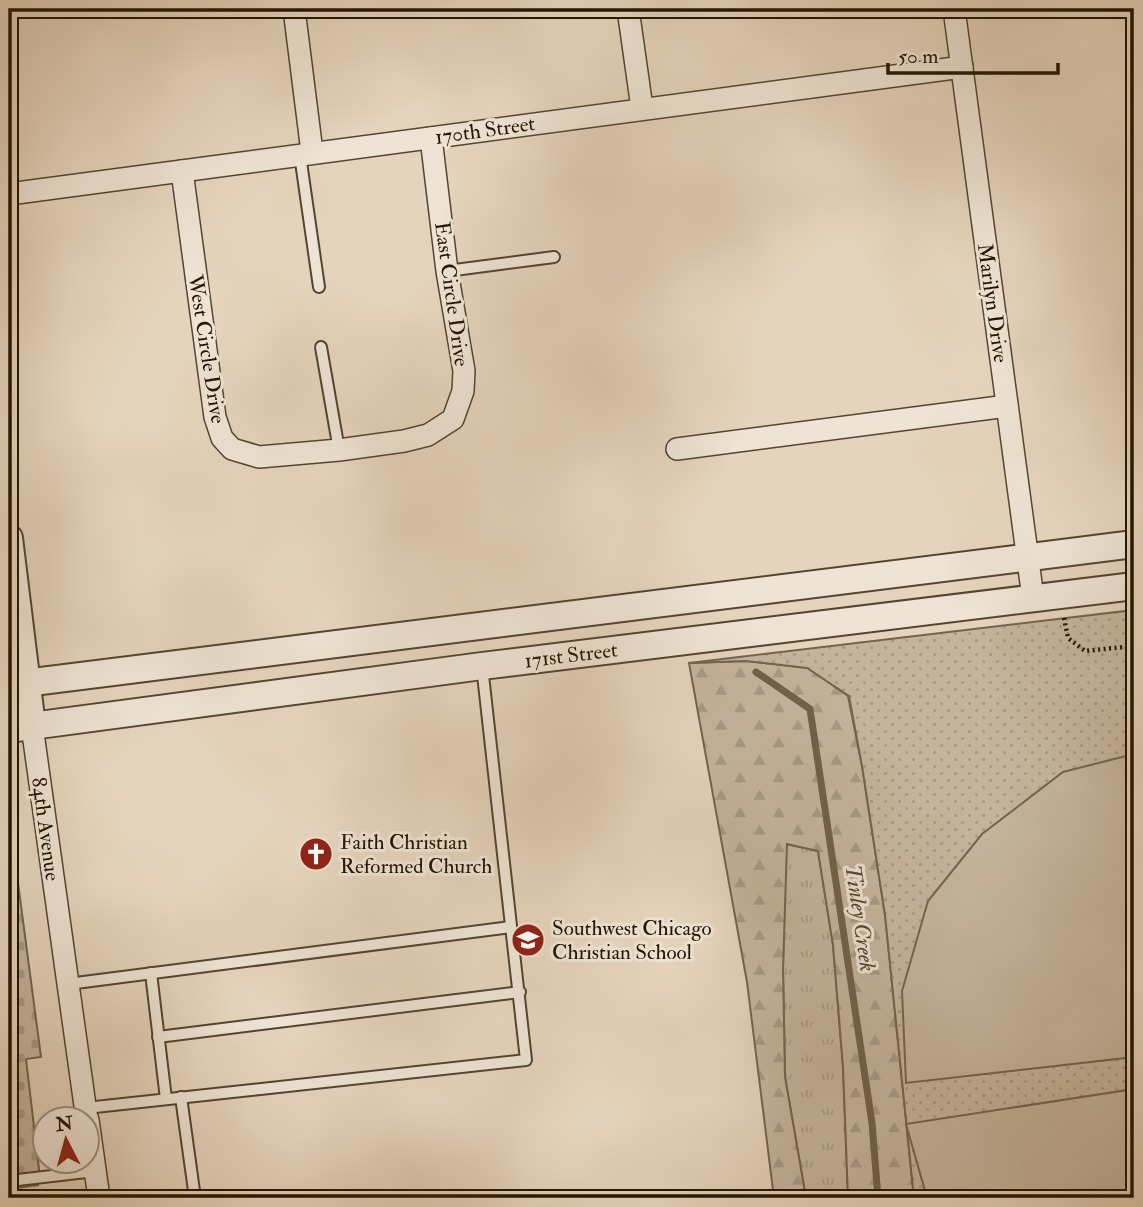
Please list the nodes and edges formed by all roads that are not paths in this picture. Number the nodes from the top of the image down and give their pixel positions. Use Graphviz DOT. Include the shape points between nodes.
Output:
graph roads {
  1 [pos="293,9"];
  2 [pos="628,9"];
  3 [pos="954,9"];
  4 [pos="962,67"];
  5 [pos="642,108"];
  6 [pos="431,138"];
  7 [pos="306,154"];
  8 [pos="182,171"];
  9 [pos="9,194"];
  10 [pos="554,257"];
  11 [pos="447,271"];
  12 [pos="319,286"];
  13 [pos="321,347"];
  14 [pos="1007,406"];
  15 [pos="342,449"];
  16 [pos="677,449"];
  17 [pos="9,538"];
  18 [pos="1134,544"];
  19 [pos="1028,558"];
  20 [pos="1134,586"];
  21 [pos="1033,598"];
  22 [pos="482,666"];
  23 [pos="17,684"];
  24 [pos="20,727"];
  25 [pos="511,927"];
  26 [pos="150,973"];
  27 [pos="68,984"];
  28 [pos="520,992"];
  29 [pos="158,1037"];
  30 [pos="181,1097"];
  31 [pos="166,1099"];
  32 [pos="86,1106"];
  33 [pos="102,1113"];
  34 [pos="52,1176"];
  35 [pos="96,1176"];
  36 [pos="9,1181"];
  37 [pos="99,1198"];
  38 [pos="195,1198"];
  1 -- 7 [label="street"];
  2 -- 5 [label="street"];
  3 -- 4 [label="street, Marilyn Drive"];
  4 -- 5 [label="street, 170th Street"];
  4 -- 14 [label="street, Marilyn Drive"];
  5 -- 6 [label="street, 170th Street"];
  6 -- 7 [label="street, 170th Street"];
  6 -- 11 [label="street, East Circle Drive"];
  7 -- 8 [label="street, 170th Street"];
  7 -- 12 [label="lane"];
  8 -- 9 [label="street, 170th Street"];
  8 -- 15 [label="street, West Circle Drive" via="215,417 222,439 232,449 259,457"];
  10 -- 11 [label="lane"];
  11 -- 15 [label="street, East Circle Drive" via="464,371 453,419 428,436"];
  13 -- 15 [label="lane"];
  14 -- 16 [label="street"];
  14 -- 19 [label="street, Marilyn Drive"];
  17 -- 23 [label="street, 84th Avenue"];
  18 -- 19 [label="street, 171st Street"];
  19 -- 21 [label="street, Marilyn Drive"];
  19 -- 23 [label="street, 171st Street"];
  20 -- 21 [label="street, 171st Street"];
  21 -- 22 [label="street, 171st Street"];
  22 -- 24 [label="street, 171st Street"];
  22 -- 25 [label="lane"];
  23 -- 24 [label="street, 84th Avenue"];
  24 -- 27 [label="street, 84th Avenue"];
  25 -- 26 [label="lane"];
  25 -- 28 [label="lane"];
  26 -- 27 [label="lane"];
  26 -- 29 [label="lane"];
  27 -- 32 [label="street, 84th Avenue"];
  28 -- 29 [label="lane"];
  28 -- 30 [label="lane" via="526,1060"];
  29 -- 31 [label="lane"];
  30 -- 31 [label="lane"];
  30 -- 38 [label="lane"];
  31 -- 33 [label="lane"];
  34 -- 36 [label="lane"];
  35 -- 37 [label="street, 84th Avenue"];
}
